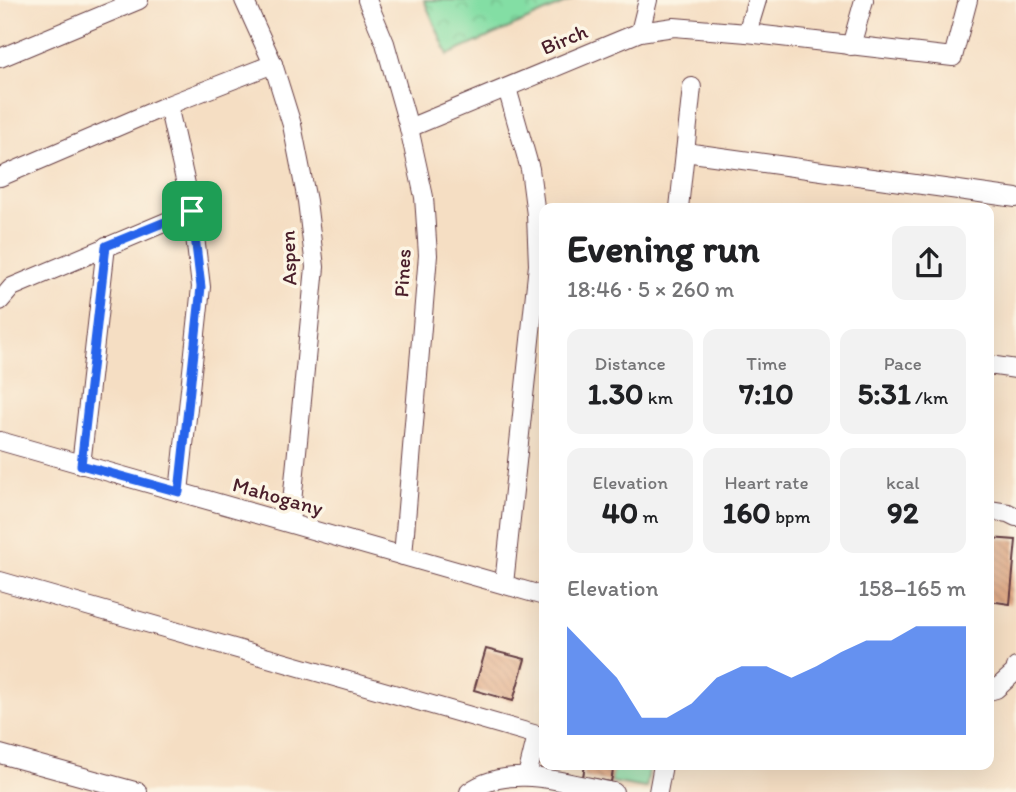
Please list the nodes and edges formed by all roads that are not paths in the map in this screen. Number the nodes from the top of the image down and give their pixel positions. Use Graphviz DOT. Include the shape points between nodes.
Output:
graph roads {
  1 [pos="139,0"];
  2 [pos="244,0"];
  3 [pos="367,0"];
  4 [pos="648,0"];
  5 [pos="757,0"];
  6 [pos="863,0"];
  7 [pos="968,0"];
  8 [pos="640,32"];
  9 [pos="747,33"];
  10 [pos="851,46"];
  11 [pos="0,58"];
  12 [pos="273,64"];
  13 [pos="692,87"];
  14 [pos="507,88"];
  15 [pos="168,105"];
  16 [pos="409,128"];
  17 [pos="685,152"];
  18 [pos="0,177"];
  19 [pos="1016,198"];
  20 [pos="680,203"];
  21 [pos="192,211"];
  22 [pos="106,246"];
  23 [pos="0,301"];
  24 [pos="994,366"];
  25 [pos="1016,369"];
  26 [pos="0,441"];
  27 [pos="81,465"];
  28 [pos="179,492"];
  29 [pos="994,511"];
  30 [pos="1016,517"];
  31 [pos="290,523"];
  32 [pos="403,555"];
  33 [pos="0,581"];
  34 [pos="504,584"];
  35 [pos="539,594"];
  36 [pos="1016,667"];
  37 [pos="994,690"];
  38 [pos="539,735"];
  39 [pos="539,742"];
  40 [pos="0,754"];
  41 [pos="662,770"];
  42 [pos="527,776"];
  43 [pos="138,792"];
  44 [pos="469,792"];
  45 [pos="614,792"];
  46 [pos="657,792"];
  1 -- 11 [label="street"];
  2 -- 12 [label="street, Aspen"];
  3 -- 16 [label="street, Pines" via="385,43"];
  4 -- 8 [label="street"];
  5 -- 9 [label="street"];
  6 -- 10 [label="street"];
  7 -- 10 [label="street, Birch" via="953,57"];
  8 -- 9 [label="street, Birch" via="674,27"];
  8 -- 14 [label="street, Birch"];
  9 -- 10 [label="street, Birch"];
  12 -- 15 [label="street"];
  12 -- 31 [label="street, Aspen" via="292,125 315,267"];
  13 -- 17 [label="street"];
  14 -- 16 [label="street, Birch"];
  14 -- 34 [label="street" via="530,169 538,265"];
  15 -- 18 [label="street"];
  15 -- 21 [label="street"];
  16 -- 32 [label="street, Pines" via="424,197 428,255"];
  17 -- 19 [label="street"];
  17 -- 20 [label="street"];
  21 -- 22 [label="street"];
  21 -- 28 [label="street" via="201,287"];
  22 -- 23 [label="street" via="12,287"];
  22 -- 27 [label="street"];
  24 -- 25 [label="street"];
  26 -- 27 [label="street, Mahogany"];
  27 -- 28 [label="street, Mahogany"];
  28 -- 31 [label="street, Mahogany"];
  29 -- 30 [label="street"];
  31 -- 32 [label="street, Mahogany"];
  32 -- 34 [label="street, Mahogany"];
  33 -- 38 [label="street"];
  34 -- 35 [label="street, Mahogany"];
  36 -- 37 [label="street" via="1016,673"];
  39 -- 42 [label="street"];
  40 -- 43 [label="street"];
  41 -- 46 [label="street"];
  42 -- 44 [label="street" via="496,779"];
  42 -- 45 [label="street"];
}
